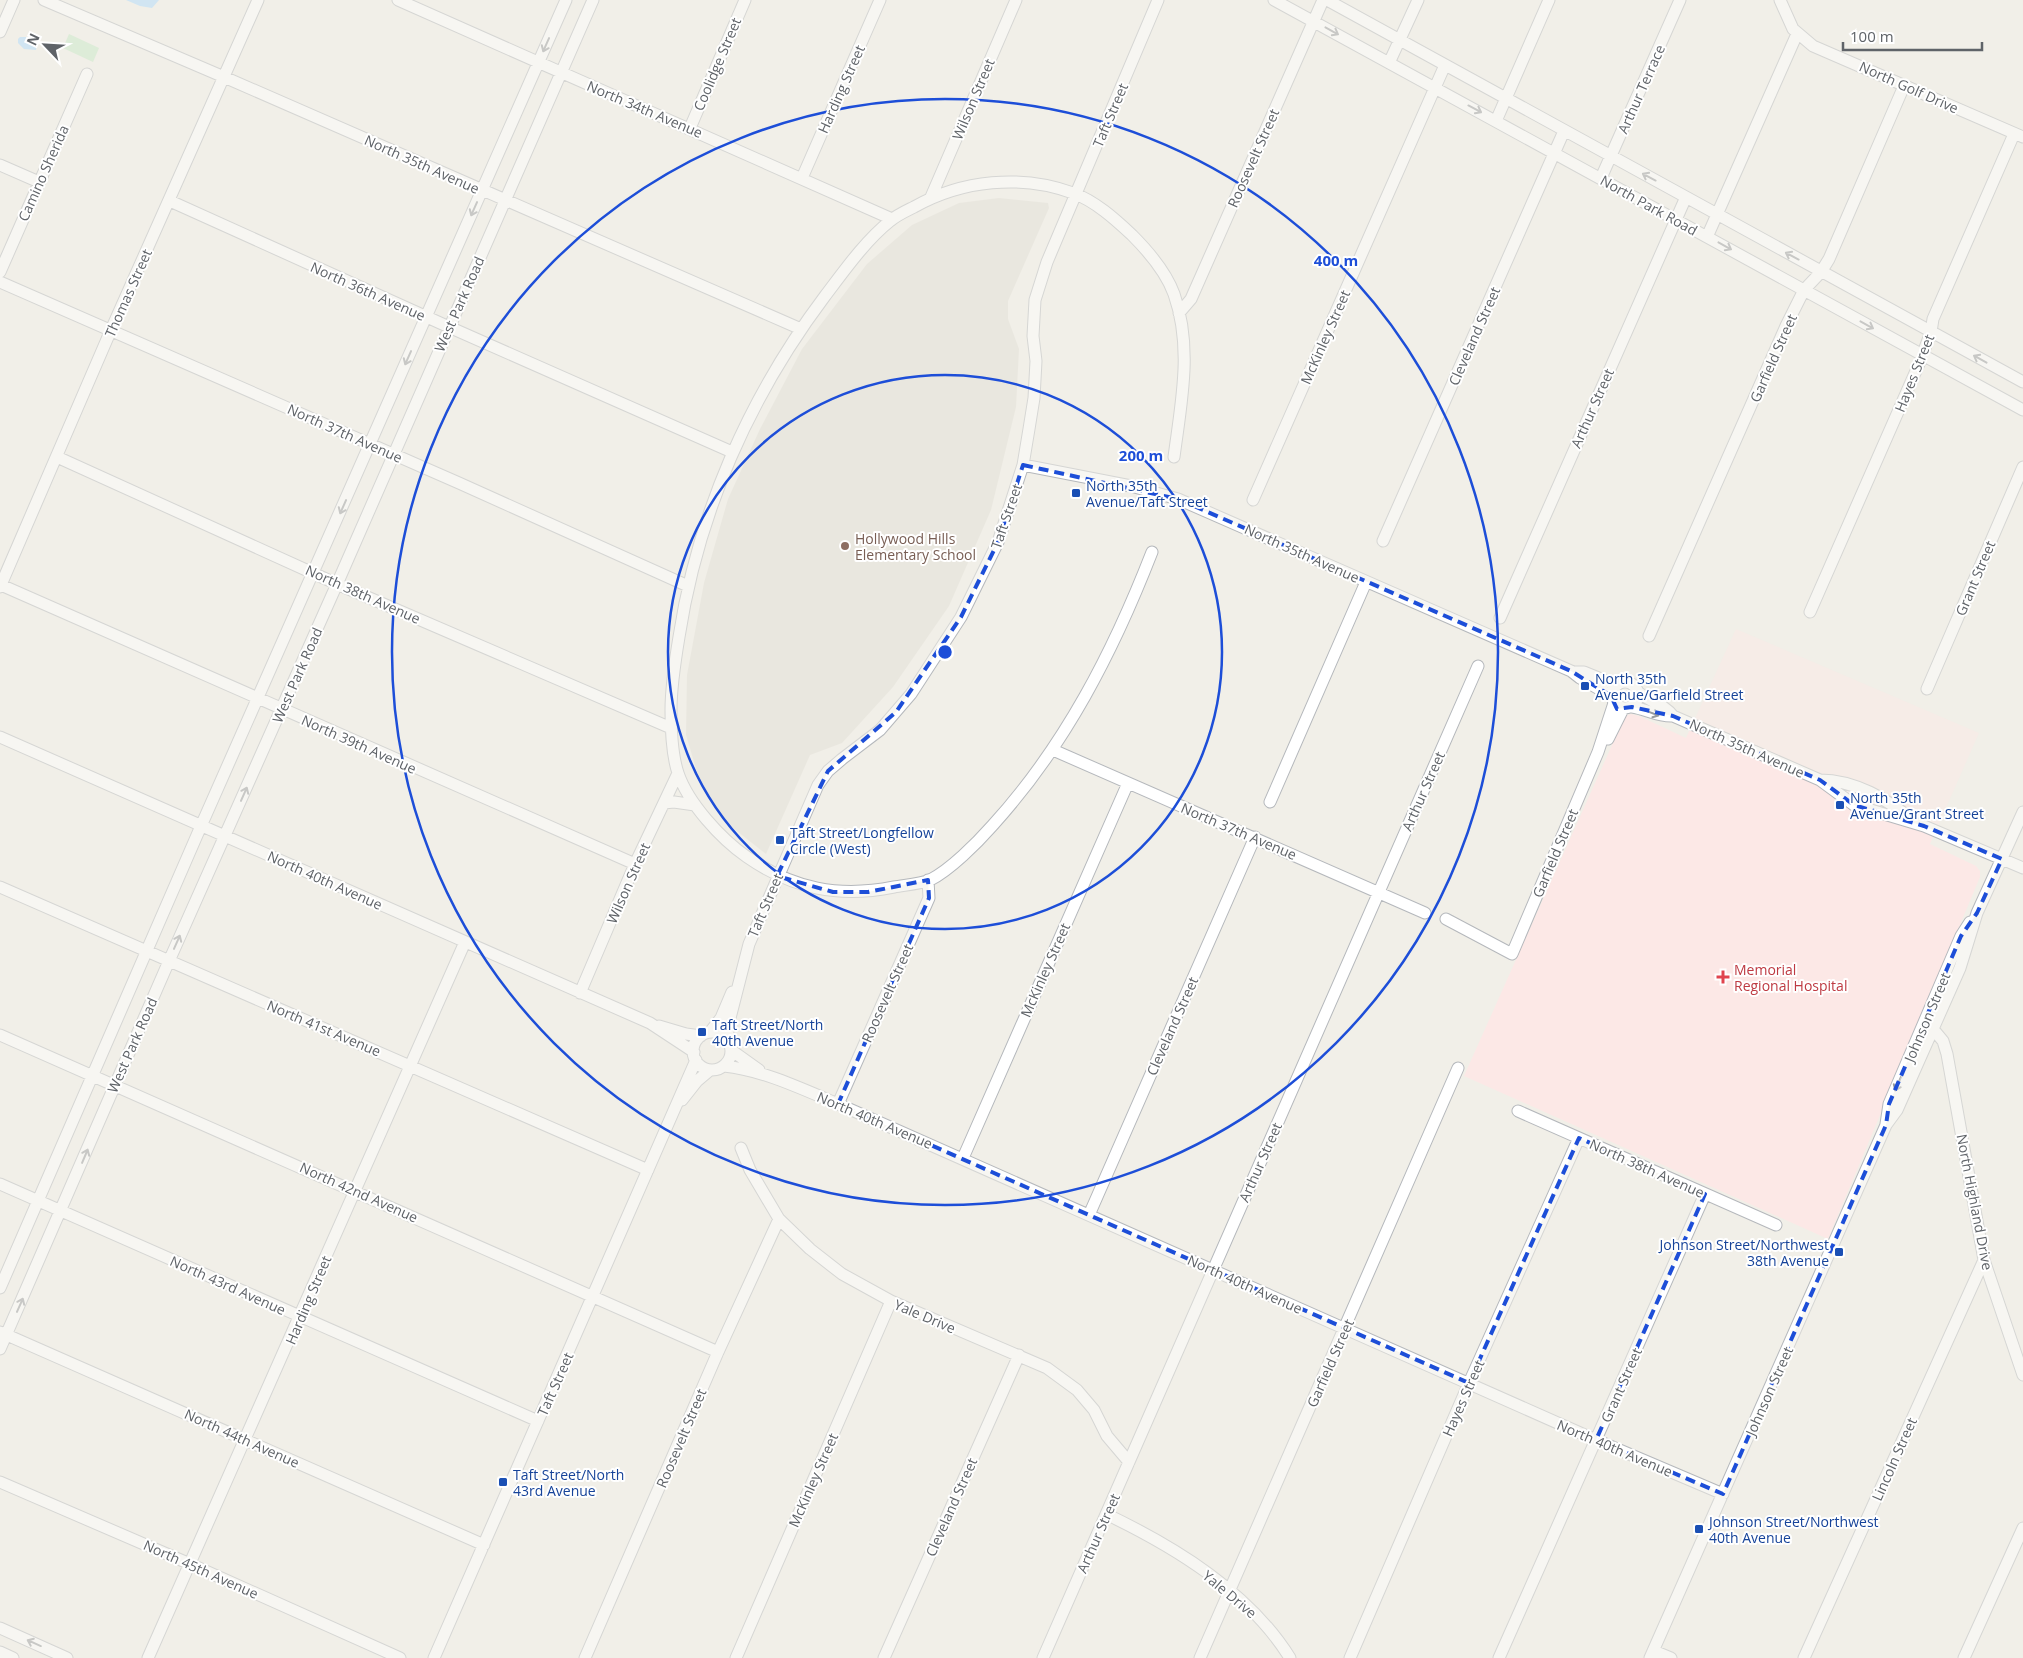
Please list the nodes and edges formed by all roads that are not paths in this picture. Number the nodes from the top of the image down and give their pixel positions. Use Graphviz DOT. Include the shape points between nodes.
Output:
graph roads {
  1 [pos="14,0"];
  2 [pos="44,0"];
  3 [pos="258,0"];
  4 [pos="398,0"];
  5 [pos="566,0"];
  6 [pos="593,0"];
  7 [pos="745,0"];
  8 [pos="880,0"];
  9 [pos="1016,0"];
  10 [pos="1158,0"];
  11 [pos="1323,0"];
  12 [pos="1327,0"];
  13 [pos="1418,0"];
  14 [pos="1549,0"];
  15 [pos="1680,0"];
  16 [pos="1780,0"];
  17 [pos="1281,2"];
  18 [pos="413,3"];
  19 [pos="64,4"];
  20 [pos="1313,21"];
  21 [pos="0,32"];
  22 [pos="1797,34"];
  23 [pos="1400,40"];
  24 [pos="538,63"];
  25 [pos="1390,63"];
  26 [pos="1445,65"];
  27 [pos="561,73"];
  28 [pos="87,74"];
  29 [pos="224,77"];
  30 [pos="1904,86"];
  31 [pos="1434,88"];
  32 [pos="1506,98"];
  33 [pos="1496,121"];
  34 [pos="690,128"];
  35 [pos="1564,131"];
  36 [pos="2019,136"];
  37 [pos="1555,152"];
  38 [pos="1611,156"];
  39 [pos="0,165"];
  40 [pos="802,178"];
  41 [pos="1601,178"];
  42 [pos="39,182"];
  43 [pos="482,191"];
  44 [pos="1076,194"];
  45 [pos="931,197"];
  46 [pos="1686,197"];
  47 [pos="505,200"];
  48 [pos="170,201"];
  49 [pos="1717,214"];
  50 [pos="892,219"];
  51 [pos="1675,220"];
  52 [pos="1708,237"];
  53 [pos="0,272"];
  54 [pos="1821,272"];
  55 [pos="0,282"];
  56 [pos="1804,290"];
  57 [pos="1179,313"];
  58 [pos="426,317"];
  59 [pos="448,328"];
  60 [pos="800,329"];
  61 [pos="111,330"];
  62 [pos="1931,332"];
  63 [pos="1922,354"];
  64 [pos="2023,382"];
  65 [pos="2023,410"];
  66 [pos="370,444"];
  67 [pos="732,452"];
  68 [pos="393,454"];
  69 [pos="57,457"];
  70 [pos="1174,457"];
  71 [pos="1023,465"];
  72 [pos="2023,467"];
  73 [pos="1253,500"];
  74 [pos="1383,541"];
  75 [pos="1152,552"];
  76 [pos="314,573"];
  77 [pos="1366,582"];
  78 [pos="337,584"];
  79 [pos="0,586"];
  80 [pos="688,586"];
  81 [pos="1810,612"];
  82 [pos="1500,618"];
  83 [pos="1649,636"];
  84 [pos="1478,666"];
  85 [pos="1927,689"];
  86 [pos="1638,692"];
  87 [pos="258,700"];
  88 [pos="1619,700"];
  89 [pos="281,710"];
  90 [pos="1673,716"];
  91 [pos="671,728"];
  92 [pos="0,737"];
  93 [pos="1053,750"];
  94 [pos="678,773"];
  95 [pos="1820,780"];
  96 [pos="1128,783"];
  97 [pos="1270,802"];
  98 [pos="664,803"];
  99 [pos="696,805"];
  100 [pos="2023,812"];
  101 [pos="1916,823"];
  102 [pos="201,826"];
  103 [pos="225,836"];
  104 [pos="1255,837"];
  105 [pos="2002,859"];
  106 [pos="635,864"];
  107 [pos="2023,868"];
  108 [pos="778,876"];
  109 [pos="928,880"];
  110 [pos="0,887"];
  111 [pos="1379,892"];
  112 [pos="1425,913"];
  113 [pos="1977,913"];
  114 [pos="1446,920"];
  115 [pos="465,942"];
  116 [pos="146,951"];
  117 [pos="169,961"];
  118 [pos="738,980"];
  119 [pos="580,993"];
  120 [pos="650,1023"];
  121 [pos="1933,1029"];
  122 [pos="705,1034"];
  123 [pos="0,1035"];
  124 [pos="729,1045"];
  125 [pos="695,1056"];
  126 [pos="410,1066"];
  127 [pos="724,1066"];
  128 [pos="1458,1068"];
  129 [pos="710,1070"];
  130 [pos="93,1075"];
  131 [pos="766,1075"];
  132 [pos="115,1084"];
  133 [pos="838,1104"];
  134 [pos="674,1109"];
  135 [pos="1518,1111"];
  136 [pos="1886,1125"];
  137 [pos="1579,1138"];
  138 [pos="741,1148"];
  139 [pos="963,1158"];
  140 [pos="648,1170"];
  141 [pos="0,1184"];
  142 [pos="354,1190"];
  143 [pos="1704,1194"];
  144 [pos="37,1201"];
  145 [pos="61,1212"];
  146 [pos="1089,1215"];
  147 [pos="779,1219"];
  148 [pos="1776,1225"];
  149 [pos="1984,1260"];
  150 [pos="1212,1269"];
  151 [pos="0,1288"];
  152 [pos="593,1296"];
  153 [pos="891,1301"];
  154 [pos="301,1318"];
  155 [pos="1345,1329"];
  156 [pos="3,1333"];
  157 [pos="0,1349"];
  158 [pos="718,1352"];
  159 [pos="1018,1355"];
  160 [pos="2023,1375"];
  161 [pos="1469,1383"];
  162 [pos="538,1421"];
  163 [pos="246,1440"];
  164 [pos="1596,1440"];
  165 [pos="1128,1462"];
  166 [pos="0,1482"];
  167 [pos="1723,1494"];
  168 [pos="1106,1514"];
  169 [pos="2023,1528"];
  170 [pos="484,1545"];
  171 [pos="190,1564"];
  172 [pos="1229,1591"];
  173 [pos="0,1628"];
  174 [pos="0,1652"];
  175 [pos="1652,1654"];
  176 [pos="14,1658"];
  177 [pos="67,1658"];
  178 [pos="148,1658"];
  179 [pos="400,1658"];
  180 [pos="434,1658"];
  181 [pos="586,1658"];
  182 [pos="736,1658"];
  183 [pos="884,1658"];
  184 [pos="1043,1658"];
  185 [pos="1200,1658"];
  186 [pos="1290,1658"];
  187 [pos="1350,1658"];
  188 [pos="1499,1658"];
  189 [pos="1671,1658"];
  190 [pos="1804,1658"];
  191 [pos="1964,1658"];
  1 -- 21 [label="street"];
  2 -- 19 [label="street, North 35th Avenue"];
  3 -- 29 [label="street, Thomas Street"];
  4 -- 18 [label="street, North 34th Avenue"];
  5 -- 24 [label="street, West Park Road, one-way"];
  6 -- 27 [label="street, West Park Road"];
  7 -- 34 [label="street, Coolidge Street"];
  8 -- 40 [label="street, Harding Street"];
  9 -- 45 [label="street, Wilson Street"];
  10 -- 44 [label="street, Taft Street"];
  11 -- 20 [label="street, Roosevelt Street"];
  12 -- 23 [label="street, North Park Road"];
  13 -- 23 [label="street"];
  14 -- 32 [label="street"];
  15 -- 38 [label="street, Arthur Terrace"];
  16 -- 22 [label="street"];
  17 -- 20 [label="street, North Park Road"];
  18 -- 24 [label="street, North 34th Avenue"];
  19 -- 29 [label="street, North 35th Avenue"];
  20 -- 25 [label="street, North Park Road, one-way"];
  20 -- 57 [label="street, Roosevelt Street" via="1191,299"];
  22 -- 30 [label="street, North Golf Drive" via="1818,48"];
  22 -- 49 [label="street"];
  23 -- 25 [label="street"];
  23 -- 26 [label="street, North Park Road"];
  24 -- 27 [label="street, North 34th Avenue"];
  24 -- 43 [label="street, West Park Road"];
  25 -- 31 [label="street, North Park Road"];
  26 -- 31 [label="street, McKinley Street"];
  26 -- 32 [label="street, North Park Road"];
  27 -- 34 [label="street, North 34th Avenue"];
  27 -- 47 [label="street, West Park Road"];
  28 -- 42 [label="street, Camino Sherida"];
  29 -- 43 [label="street, North 35th Avenue"];
  29 -- 48 [label="street, Thomas Street"];
  30 -- 36 [label="street, North Golf Drive"];
  30 -- 54 [label="street, Garfield Street"];
  31 -- 33 [label="street, North Park Road, one-way"];
  31 -- 73 [label="street, McKinley Street"];
  32 -- 33 [label="street"];
  32 -- 35 [label="street, North Park Road"];
  33 -- 37 [label="street, North Park Road"];
  34 -- 40 [label="street, North 34th Avenue"];
  35 -- 37 [label="street, Cleveland Street"];
  35 -- 38 [label="street, North Park Road"];
  36 -- 62 [label="street, Hayes Street" via="1933,320"];
  37 -- 41 [label="street, North Park Road"];
  37 -- 74 [label="street, Cleveland Street"];
  38 -- 41 [label="street, Arthur Terrace"];
  46 -- 38 [label="street, North Park Road, one-way"];
  39 -- 42 [label="street"];
  40 -- 50 [label="street, North 34th Avenue"];
  41 -- 51 [label="street, North Park Road"];
  42 -- 53 [label="street, Camino Sherida"];
  43 -- 47 [label="street, North 35th Avenue"];
  43 -- 58 [label="street, West Park Road, one-way"];
  44 -- 45 [label="street" via="1009,182 981,183"];
  44 -- 57 [label="street" via="1114,218 1140,243 1159,266 1172,290"];
  44 -- 71 [label="street, Taft Street" via="1047,262 1035,300 1034,398"];
  45 -- 50 [label="street"];
  46 -- 49 [label="street, North Park Road"];
  46 -- 51 [label="street, Arthur Street"];
  47 -- 59 [label="street, West Park Road"];
  47 -- 60 [label="street, North 35th Avenue"];
  48 -- 58 [label="street, North 36th Avenue"];
  48 -- 61 [label="street, Thomas Street"];
  49 -- 52 [label="street"];
  54 -- 49 [label="street, North Park Road, one-way"];
  50 -- 60 [label="street" via="837,280"];
  51 -- 52 [label="street, North Park Road"];
  51 -- 82 [label="street, Arthur Street"];
  52 -- 56 [label="street, North Park Road, one-way"];
  54 -- 56 [label="street, Garfield Street"];
  54 -- 62 [label="street, North Park Road"];
  55 -- 61 [label="street, North 37th Avenue"];
  56 -- 63 [label="street, North Park Road, one-way"];
  56 -- 83 [label="street, Garfield Street"];
  57 -- 70 [label="street" via="1185,351 1184,384"];
  58 -- 59 [label="street, North 36th Avenue"];
  58 -- 66 [label="street, West Park Road, one-way"];
  59 -- 67 [label="street, North 36th Avenue"];
  59 -- 68 [label="street, West Park Road"];
  60 -- 67 [label="street"];
  61 -- 66 [label="street, North 37th Avenue"];
  61 -- 69 [label="street, Thomas Street"];
  62 -- 63 [label="street, Hayes Street"];
  64 -- 62 [label="street, North Park Road, one-way"];
  63 -- 65 [label="street, North Park Road"];
  63 -- 81 [label="street, Hayes Street"];
  66 -- 68 [label="street, North 37th Avenue"];
  66 -- 76 [label="street, West Park Road, one-way"];
  67 -- 80 [label="street"];
  68 -- 78 [label="street, West Park Road"];
  68 -- 80 [label="street, North 37th Avenue"];
  69 -- 76 [label="street, North 38th Avenue"];
  69 -- 79 [label="street, Thomas Street"];
  71 -- 77 [label="street, North 35th Avenue" via="1131,486 1178,499"];
  71 -- 108 [label="street, Taft Street" via="998,542 961,617 896,712 880,730 828,772 810,802"];
  72 -- 85 [label="street, Grant Street"];
  75 -- 93 [label="street" via="1103,665"];
  76 -- 78 [label="street, North 38th Avenue"];
  76 -- 87 [label="street, West Park Road"];
  77 -- 88 [label="street, North 35th Avenue" via="1571,671"];
  77 -- 97 [label="street"];
  78 -- 89 [label="street, West Park Road"];
  78 -- 91 [label="street, North 38th Avenue"];
  79 -- 87 [label="street, North 39th Avenue"];
  80 -- 91 [label="street" via="675,658"];
  84 -- 111 [label="street, Arthur Street"];
  86 -- 88 [label="street, Garfield Street" via="1637,700"];
  86 -- 88 [label="street, North 35th Avenue" via="1633,684 1620,683"];
  86 -- 90 [label="street, North 35th Avenue" via="1666,708"];
  87 -- 89 [label="street, North 39th Avenue"];
  87 -- 102 [label="street, West Park Road"];
  88 -- 90 [label="street, North 35th Avenue, one-way" via="1663,717"];
  88 -- 114 [label="street, Garfield Street" via="1512,954"];
  103 -- 89 [label="street, West Park Road, one-way"];
  89 -- 106 [label="street, North 39th Avenue"];
  90 -- 95 [label="street, North 35th Avenue"];
  91 -- 94 [label="street"];
  92 -- 102 [label="street, North 40th Avenue"];
  93 -- 96 [label="street, North 37th Avenue"];
  93 -- 109 [label="street" via="1012,804 977,842"];
  94 -- 98 [label="street, Wilson Street"];
  94 -- 99 [label="street"];
  95 -- 101 [label="street, North 35th Avenue" via="1854,805"];
  95 -- 101 [label="street, North 35th Avenue" via="1838,780 1893,804"];
  96 -- 104 [label="street, North 37th Avenue"];
  96 -- 139 [label="street, McKinley Street"];
  98 -- 99 [label="street"];
  98 -- 106 [label="street, Wilson Street"];
  99 -- 108 [label="street" via="735,849"];
  100 -- 105 [label="street, Johnson Street"];
  101 -- 105 [label="street, North 35th Avenue"];
  102 -- 103 [label="street, North 40th Avenue"];
  102 -- 116 [label="street, West Park Road"];
  103 -- 115 [label="street, North 40th Avenue"];
  117 -- 103 [label="street, West Park Road, one-way"];
  104 -- 111 [label="street, North 37th Avenue"];
  104 -- 146 [label="street, Cleveland Street"];
  105 -- 107 [label="street, North 35th Avenue"];
  105 -- 113 [label="street, Johnson Street"];
  106 -- 119 [label="street, Wilson Street"];
  108 -- 109 [label="street" via="833,892 868,892"];
  108 -- 118 [label="street, Taft Street" via="748,944"];
  109 -- 133 [label="street, Roosevelt Street" via="928,898"];
  110 -- 116 [label="street, North 41st Avenue"];
  111 -- 112 [label="street, North 37th Avenue"];
  111 -- 150 [label="street, Arthur Street"];
  113 -- 121 [label="street, Johnson Street" via="1960,968"];
  113 -- 136 [label="street, Johnson Street, one-way" via="1961,936 1889,1104"];
  115 -- 119 [label="street, North 40th Avenue"];
  115 -- 126 [label="street, Harding Street"];
  116 -- 117 [label="street, North 41st Avenue"];
  116 -- 130 [label="street, West Park Road"];
  117 -- 126 [label="street, North 41st Avenue"];
  117 -- 132 [label="street, West Park Road"];
  118 -- 122 [label="street, Taft Street" via="721,1018"];
  118 -- 124 [label="street, Taft Street" via="729,1022"];
  119 -- 120 [label="street, North 40th Avenue"];
  120 -- 122 [label="street, North 40th Avenue" via="686,1034"];
  120 -- 125 [label="street, North 40th Avenue"];
  121 -- 136 [label="street, Johnson Street" via="1897,1110"];
  121 -- 149 [label="street, North Highland Drive" via="1943,1041 1947,1054"];
  122 -- 124 [label="street" via="720,1034"];
  122 -- 125 [label="street" via="695,1044"];
  123 -- 130 [label="street, North 42nd Avenue"];
  124 -- 127 [label="street" via="730,1059"];
  124 -- 131 [label="street, North 40th Avenue"];
  125 -- 129 [label="street" via="701,1066"];
  125 -- 134 [label="street, Taft Street"];
  126 -- 140 [label="street, North 41st Avenue"];
  126 -- 142 [label="street, Harding Street"];
  127 -- 129 [label="street"];
  127 -- 131 [label="street, North 40th Avenue"];
  128 -- 155 [label="street, Garfield Street"];
  129 -- 134 [label="street, Taft Street"];
  130 -- 132 [label="street, North 42nd Avenue"];
  130 -- 144 [label="street, West Park Road"];
  131 -- 133 [label="street, North 40th Avenue"];
  132 -- 142 [label="street, North 42nd Avenue"];
  145 -- 132 [label="street, West Park Road, one-way"];
  133 -- 139 [label="street, North 40th Avenue"];
  134 -- 140 [label="street, Taft Street"];
  135 -- 137 [label="street, North 38th Avenue"];
  136 -- 167 [label="street, Johnson Street"];
  137 -- 143 [label="street, North 38th Avenue"];
  137 -- 161 [label="street, Hayes Street"];
  138 -- 147 [label="street, Yale Drive"];
  139 -- 146 [label="street, North 40th Avenue"];
  140 -- 152 [label="street, Taft Street"];
  141 -- 144 [label="street, North 43rd Avenue"];
  142 -- 152 [label="street, North 42nd Avenue"];
  142 -- 154 [label="street, Harding Street"];
  143 -- 148 [label="street, North 38th Avenue"];
  143 -- 164 [label="street, Grant Street"];
  144 -- 145 [label="street, North 43rd Avenue"];
  144 -- 151 [label="street, West Park Road"];
  145 -- 154 [label="street, North 43rd Avenue"];
  156 -- 145 [label="street, West Park Road, one-way"];
  146 -- 150 [label="street, North 40th Avenue"];
  147 -- 153 [label="street, Yale Drive" via="842,1274"];
  147 -- 158 [label="street, Roosevelt Street"];
  149 -- 160 [label="street, North Highland Drive"];
  149 -- 190 [label="street, Lincoln Street"];
  150 -- 155 [label="street, North 40th Avenue"];
  150 -- 165 [label="street, Arthur Street"];
  152 -- 158 [label="street, North 42nd Avenue"];
  152 -- 162 [label="street, Taft Street"];
  153 -- 159 [label="street, Yale Drive"];
  153 -- 182 [label="street, McKinley Street"];
  154 -- 162 [label="street, North 43rd Avenue"];
  154 -- 163 [label="street, Harding Street"];
  155 -- 161 [label="street, North 40th Avenue"];
  155 -- 172 [label="street, Garfield Street"];
  156 -- 157 [label="street, West Park Road"];
  156 -- 163 [label="street, North 44th Avenue"];
  158 -- 181 [label="street, Roosevelt Street"];
  159 -- 165 [label="street, Yale Drive" via="1047,1368 1077,1390"];
  159 -- 183 [label="street, Cleveland Street"];
  161 -- 164 [label="street, North 40th Avenue"];
  161 -- 187 [label="street, Hayes Street"];
  162 -- 170 [label="street, Taft Street"];
  163 -- 170 [label="street, North 44th Avenue"];
  163 -- 171 [label="street, Harding Street"];
  164 -- 167 [label="street, North 40th Avenue"];
  164 -- 188 [label="street, Grant Street"];
  165 -- 168 [label="street, Arthur Street"];
  166 -- 171 [label="street, North 45th Avenue"];
  167 -- 175 [label="street, Johnson Street"];
  168 -- 172 [label="street, Yale Drive" via="1136,1528"];
  168 -- 184 [label="street, Arthur Street"];
  169 -- 191 [label="street"];
  170 -- 180 [label="street, Taft Street"];
  171 -- 178 [label="street, Harding Street"];
  171 -- 179 [label="street, North 45th Avenue"];
  172 -- 185 [label="street, Garfield Street"];
  172 -- 186 [label="street, Yale Drive" via="1247,1605 1282,1644"];
  177 -- 173 [label="street, one-way"];
  174 -- 176 [label="street"];
  175 -- 189 [label="street"];
}
